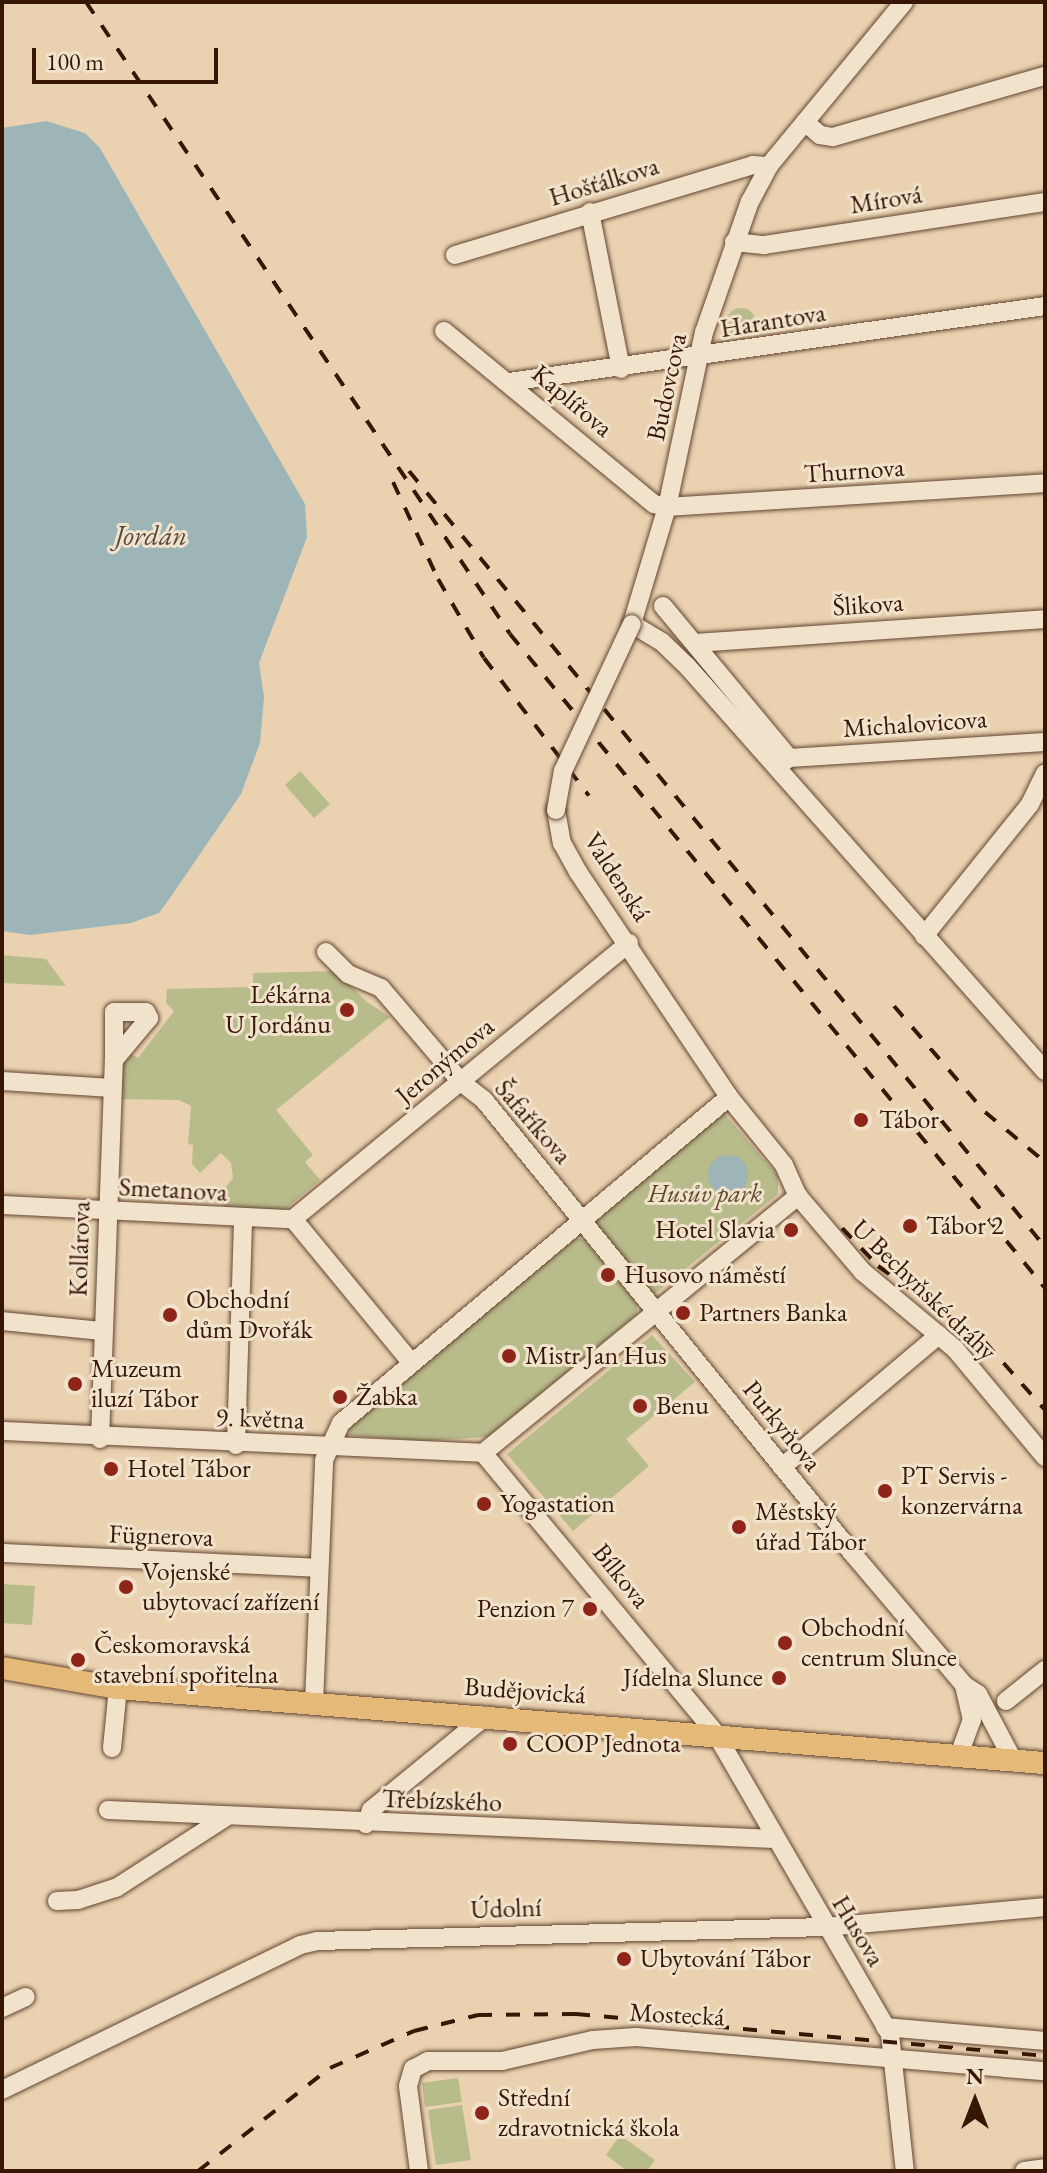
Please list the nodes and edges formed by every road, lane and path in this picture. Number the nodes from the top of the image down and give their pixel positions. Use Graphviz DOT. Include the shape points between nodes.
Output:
graph roads {
  1 [pos="904,2"];
  2 [pos="1045,76"];
  3 [pos="805,122"];
  4 [pos="769,166"];
  5 [pos="1045,202"];
  6 [pos="590,212"];
  7 [pos="734,242"];
  8 [pos="455,255"];
  9 [pos="1045,306"];
  10 [pos="444,331"];
  11 [pos="698,358"];
  12 [pos="621,369"];
  13 [pos="509,382"];
  14 [pos="1045,483"];
  15 [pos="667,507"];
  16 [pos="663,606"];
  17 [pos="1045,619"];
  18 [pos="632,624"];
  19 [pos="695,643"];
  20 [pos="1045,742"];
  21 [pos="783,762"];
  22 [pos="1045,773"];
  23 [pos="924,936"];
  24 [pos="629,943"];
  25 [pos="326,952"];
  26 [pos="114,1060"];
  27 [pos="1045,1071"];
  28 [pos="2,1081"];
  29 [pos="461,1082"];
  30 [pos="112,1088"];
  31 [pos="729,1097"];
  32 [pos="798,1196"];
  33 [pos="2,1205"];
  34 [pos="107,1212"];
  35 [pos="293,1219"];
  36 [pos="581,1219"];
  37 [pos="243,1220"];
  38 [pos="653,1310"];
  39 [pos="2,1321"];
  40 [pos="103,1331"];
  41 [pos="939,1335"];
  42 [pos="411,1362"];
  43 [pos="2,1431"];
  44 [pos="100,1439"];
  45 [pos="236,1445"];
  46 [pos="326,1448"];
  47 [pos="483,1453"];
  48 [pos="1045,1457"];
  49 [pos="782,1467"];
  50 [pos="2,1553"];
  51 [pos="318,1568"];
  52 [pos="2,1668"];
  53 [pos="1045,1670"];
  54 [pos="964,1685"];
  55 [pos="118,1688"];
  56 [pos="1006,1701"];
  57 [pos="314,1703"];
  58 [pos="486,1716"];
  59 [pos="716,1734"];
  60 [pos="112,1748"];
  61 [pos="959,1755"];
  62 [pos="1013,1760"];
  63 [pos="1045,1763"];
  64 [pos="108,1810"];
  65 [pos="226,1817"];
  66 [pos="366,1824"];
  67 [pos="774,1839"];
  68 [pos="57,1901"];
  69 [pos="1045,1907"];
  70 [pos="826,1927"];
  71 [pos="26,1997"];
  72 [pos="2,2008"];
  73 [pos="885,2027"];
  74 [pos="1045,2041"];
  75 [pos="892,2058"];
  76 [pos="1045,2071"];
  77 [pos="2,2090"];
  78 [pos="1045,2168"];
  79 [pos="419,2171"];
  80 [pos="905,2171"];
  81 [pos="1024,2171"];
  1 -- 3 [label="street, Budovcova"];
  2 -- 3 [label="street" via="833,137 820,135"];
  3 -- 4 [label="street, Budovcova"];
  4 -- 6 [label="street, Hošťálkova" via="753,165"];
  4 -- 7 [label="street, Budovcova"];
  5 -- 7 [label="street, Mírová" via="764,245"];
  6 -- 8 [label="street, Hošťálkova"];
  6 -- 12 [label="street"];
  7 -- 11 [label="street, Budovcova"];
  9 -- 11 [label="street, Harantova"];
  10 -- 13 [label="street, Kaplířova"];
  11 -- 12 [label="street, Harantova"];
  11 -- 15 [label="street, Budovcova"];
  12 -- 13 [label="street, Harantova"];
  13 -- 15 [label="street, Kaplířova" via="654,504"];
  14 -- 15 [label="street, Thurnova"];
  15 -- 18 [label="street, Budovcova"];
  16 -- 19 [label="street"];
  17 -- 19 [label="street, Šlikova"];
  18 -- 21 [label="street" via="670,648"];
  18 -- 24 [label="street, Valdenská, bridge" via="563,771 556,810 562,843"];
  19 -- 21 [label="street"];
  20 -- 21 [label="street, Michalovicova"];
  21 -- 23 [label="street"];
  22 -- 23 [label="street" via="1030,804"];
  23 -- 27 [label="street"];
  24 -- 29 [label="street, Jeronýmova"];
  24 -- 31 [label="street, Valdenská"];
  25 -- 29 [label="street, Šafaříkova" via="348,974 381,988"];
  26 -- 30 [label="street, Kollárova"];
  28 -- 30 [label="street"];
  29 -- 35 [label="street, Jeronýmova"];
  29 -- 36 [label="street, Šafaříkova" via="484,1100"];
  30 -- 34 [label="street, Kollárova"];
  31 -- 32 [label="street" via="784,1165"];
  31 -- 36 [label="street"];
  32 -- 38 [label="street"];
  32 -- 41 [label="street, U Bechyňské dráhy" via="863,1272"];
  33 -- 34 [label="street, Smetanova"];
  34 -- 37 [label="street, Smetanova"];
  34 -- 40 [label="street, Kollárova"];
  35 -- 37 [label="street, Smetanova"];
  35 -- 42 [label="street"];
  36 -- 38 [label="street"];
  36 -- 42 [label="street"];
  37 -- 45 [label="street"];
  38 -- 47 [label="street"];
  38 -- 49 [label="street, Purkyňova"];
  39 -- 40 [label="street"];
  40 -- 44 [label="street, Kollárova"];
  41 -- 48 [label="street, U Bechyňské dráhy"];
  41 -- 49 [label="street"];
  42 -- 46 [label="street" via="341,1423"];
  43 -- 44 [label="street, 9. května"];
  44 -- 45 [label="street, 9. května"];
  45 -- 46 [label="street, 9. května"];
  46 -- 47 [label="street"];
  46 -- 51 [label="street"];
  47 -- 59 [label="street, Bílkova"];
  49 -- 54 [label="street, Purkyňova"];
  50 -- 51 [label="street, Fügnerova"];
  51 -- 57 [label="street"];
  52 -- 55 [label="main road, Budějovická"];
  53 -- 56 [label="street"];
  54 -- 61 [label="street" via="972,1720"];
  54 -- 62 [label="street, Purkyňova" via="985,1703"];
  55 -- 57 [label="main road, Budějovická"];
  55 -- 60 [label="street"];
  57 -- 58 [label="main road, Budějovická"];
  58 -- 59 [label="main road, Budějovická"];
  58 -- 66 [label="street" via="371,1810"];
  59 -- 61 [label="main road, Budějovická"];
  59 -- 67 [label="street, Husova"];
  61 -- 62 [label="main road, Budějovická"];
  62 -- 63 [label="main road, Budějovická"];
  64 -- 65 [label="street, Třebízského"];
  65 -- 66 [label="street, Třebízského"];
  65 -- 68 [label="street" via="116,1888"];
  66 -- 67 [label="street, Třebízského"];
  67 -- 70 [label="street, Husova"];
  69 -- 70 [label="street, Údolní"];
  70 -- 73 [label="street, Husova"];
  70 -- 77 [label="street, Údolní" via="317,1941"];
  71 -- 72 [label="street"];
  73 -- 74 [label="street"];
  73 -- 75 [label="street, Husova"];
  75 -- 76 [label="street, Mostecká"];
  75 -- 79 [label="street, Mostecká" via="636,2037 593,2040 502,2061 428,2061 413,2069 408,2086"];
  75 -- 80 [label="street, Husova"];
  78 -- 81 [label="street"];
}
